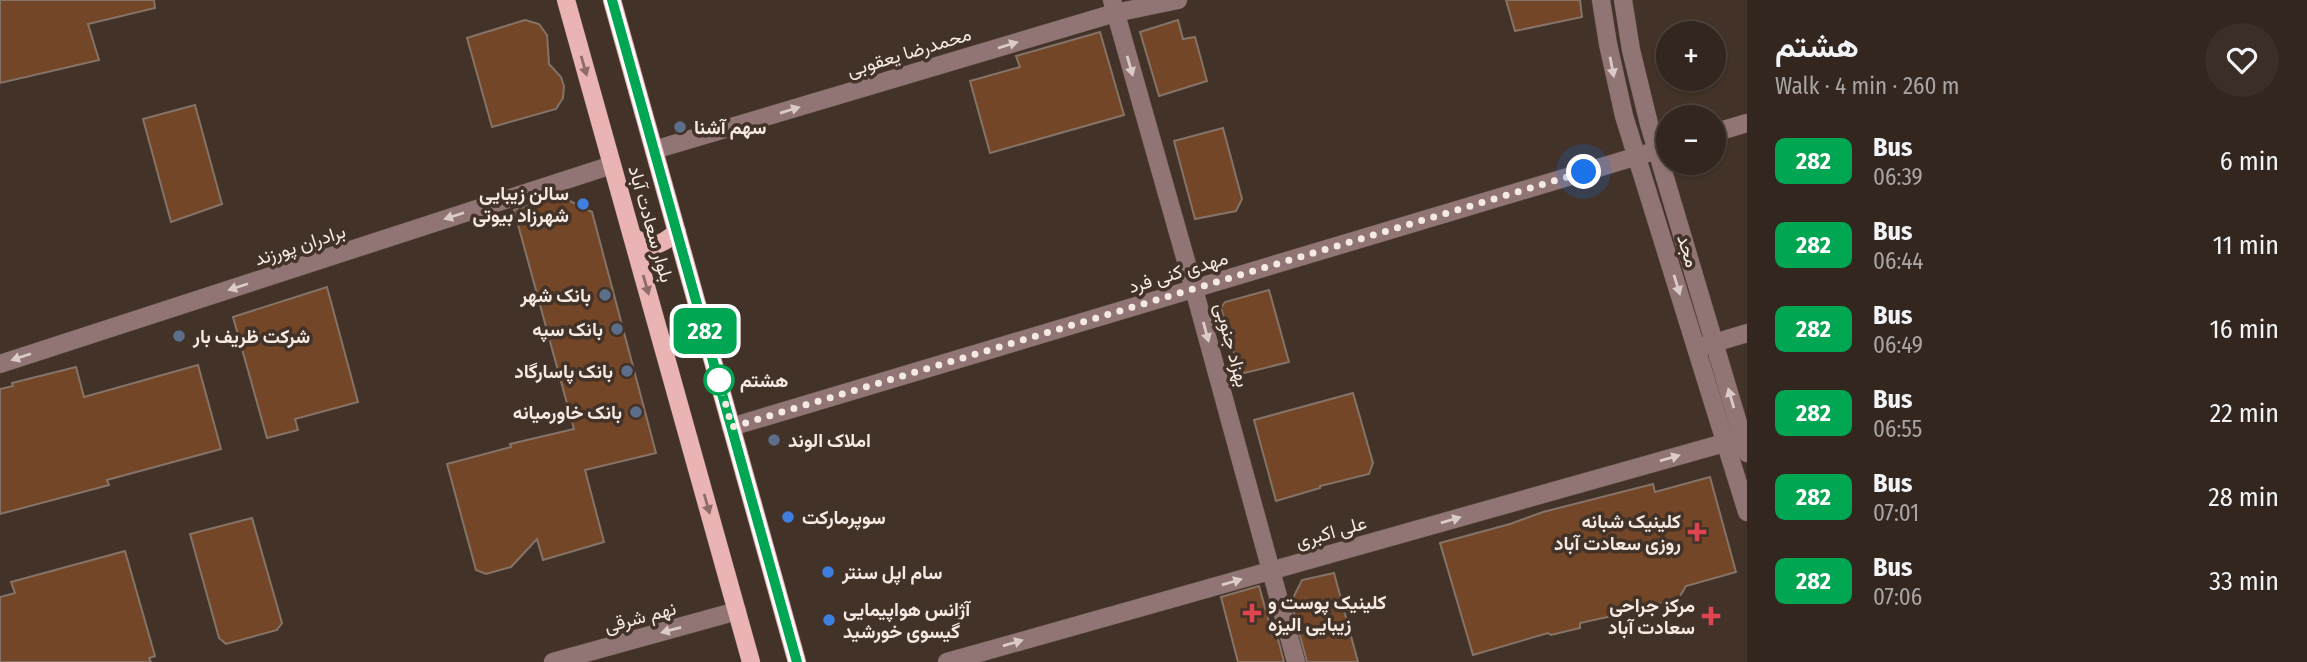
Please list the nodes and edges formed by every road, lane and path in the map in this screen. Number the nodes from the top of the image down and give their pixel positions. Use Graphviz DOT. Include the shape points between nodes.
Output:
graph roads {
  1 [pos="566,0"];
  2 [pos="612,0"];
  3 [pos="1178,0"];
  4 [pos="1601,0"];
  5 [pos="1623,0"];
  6 [pos="1114,6"];
  7 [pos="1747,123"];
  8 [pos="1726,129"];
  9 [pos="1656,130"];
  10 [pos="654,150"];
  11 [pos="1656,151"];
  12 [pos="1637,156"];
  13 [pos="612,165"];
  14 [pos="1669,175"];
  15 [pos="677,232"];
  16 [pos="633,237"];
  17 [pos="1195,289"];
  18 [pos="1747,333"];
  19 [pos="1714,343"];
  20 [pos="1696,349"];
  21 [pos="0,364"];
  22 [pos="732,427"];
  23 [pos="1738,444"];
  24 [pos="1747,512"];
  25 [pos="1271,571"];
  26 [pos="737,611"];
  27 [pos="553,662"];
  28 [pos="751,662"];
  29 [pos="797,662"];
  30 [pos="947,662"];
  31 [pos="1296,662"];
  1 -- 13 [label="main road, بلوار سعادت آباد, one-way"];
  2 -- 10 [label="main road, بلوار سعادت آباد"];
  3 -- 6 [label="street, محمدرضا یعقوبی"];
  4 -- 12 [label="street, مجد, one-way" via="1615,79"];
  5 -- 9 [label="street, مجد" via="1631,50"];
  10 -- 6 [label="street, محمدرضا یعقوبی, one-way"];
  6 -- 17 [label="street, بهزاد جنوبی, one-way"];
  7 -- 8 [label="street"];
  10 -- 15 [label="main road, بلوار سعادت آباد"];
  11 -- 12 [label="street, مهدی کنی فرد"];
  12 -- 17 [label="street, مهدی کنی فرد"];
  12 -- 20 [label="street, مجد, one-way"];
  13 -- 16 [label="main road, بلوار سعادت آباد"];
  13 -- 21 [label="street, برادران پورزند, one-way"];
  14 -- 19 [label="street, مجد"];
  15 -- 16 [label="main road" via="655,246"];
  15 -- 22 [label="main road, بلوار سعادت آباد"];
  16 -- 26 [label="main road, بلوار سعادت آباد, one-way"];
  17 -- 22 [label="street, مهدی کنی فرد"];
  17 -- 25 [label="street, بهزاد جنوبی, one-way"];
  18 -- 19 [label="street"];
  19 -- 20 [label="street"];
  23 -- 19 [label="street, مجد, one-way"];
  20 -- 23 [label="street, مجد"];
  22 -- 29 [label="main road, بلوار سعادت آباد"];
  23 -- 24 [label="street, مجد"];
  25 -- 23 [label="street, علی اکبری, one-way"];
  30 -- 25 [label="street, علی اکبری, one-way"];
  25 -- 31 [label="street, بهزاد جنوبی"];
  26 -- 27 [label="street, نهم شرقی, one-way"];
  26 -- 28 [label="main road, بلوار سعادت آباد"];
}
